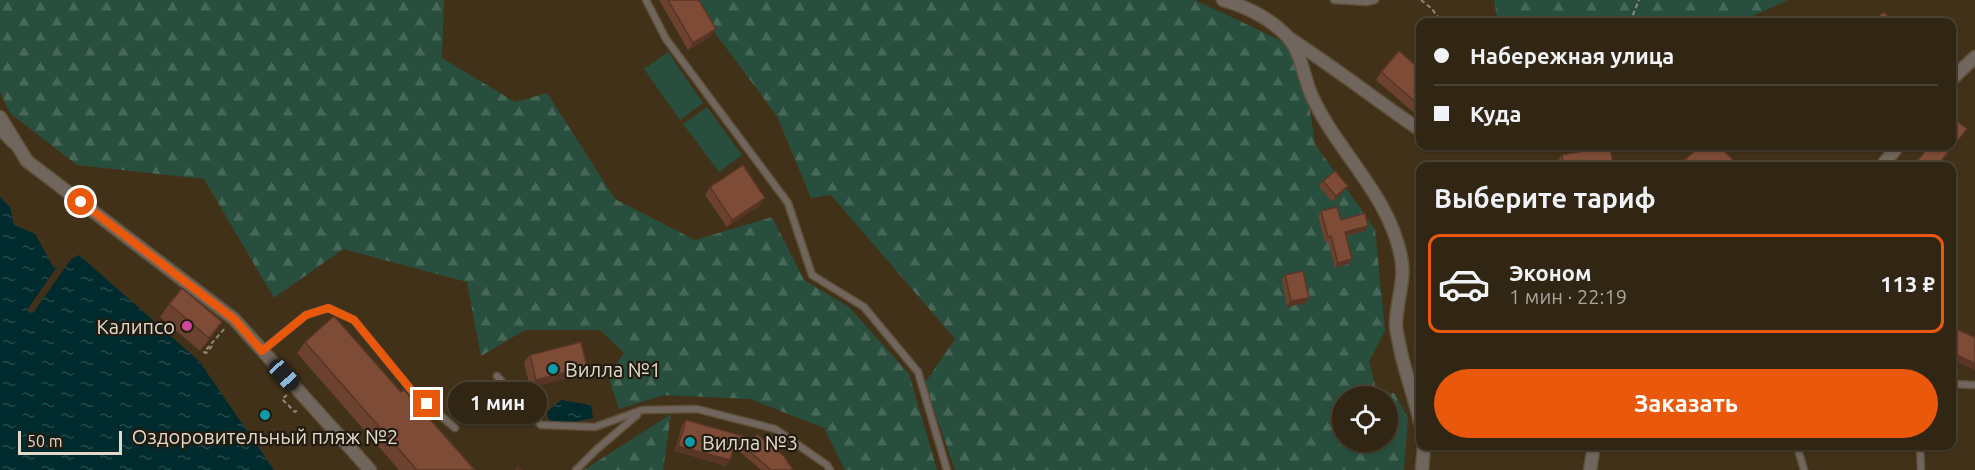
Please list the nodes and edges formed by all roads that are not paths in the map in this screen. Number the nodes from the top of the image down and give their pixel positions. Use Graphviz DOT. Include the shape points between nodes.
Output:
graph roads {
  1 [pos="646,0"];
  2 [pos="1223,0"];
  3 [pos="1334,0"];
  4 [pos="1375,0"];
  5 [pos="1288,37"];
  6 [pos="1975,57"];
  7 [pos="1956,75"];
  8 [pos="0,117"];
  9 [pos="1416,127"];
  10 [pos="0,133"];
  11 [pos="1895,150"];
  12 [pos="27,161"];
  13 [pos="1885,162"];
  14 [pos="262,351"];
  15 [pos="497,376"];
  16 [pos="1956,384"];
  17 [pos="1975,385"];
  18 [pos="1416,408"];
  19 [pos="642,410"];
  20 [pos="455,428"];
  21 [pos="1424,450"];
  22 [pos="1592,450"];
  23 [pos="1798,450"];
  24 [pos="1920,450"];
  25 [pos="370,470"];
  26 [pos="576,470"];
  27 [pos="830,470"];
  28 [pos="947,470"];
  29 [pos="1422,470"];
  30 [pos="1590,470"];
  31 [pos="1804,470"];
  32 [pos="1921,470"];
  1 -- 28 [label="lane" via="666,39 788,203 812,275 864,307 918,372"];
  2 -- 5 [label="street" via="1260,14"];
  3 -- 4 [label="lane"];
  5 -- 9 [label="street"];
  5 -- 18 [label="street" via="1323,117 1381,203 1394,232 1402,258 1396,325"];
  6 -- 7 [label="street"];
  8 -- 12 [label="street"];
  10 -- 12 [label="lane"];
  11 -- 13 [label="street"];
  12 -- 14 [label="street" via="234,319"];
  14 -- 20 [label="lane" via="306,315 328,308 354,320 413,392"];
  14 -- 25 [label="street"];
  15 -- 19 [label="lane" via="541,425 595,428"];
  16 -- 17 [label="lane"];
  19 -- 26 [label="lane"];
  19 -- 27 [label="lane" via="697,409 775,429"];
  21 -- 29 [label="street"];
  22 -- 30 [label="street"];
  23 -- 31 [label="lane"];
  24 -- 32 [label="lane"];
}
